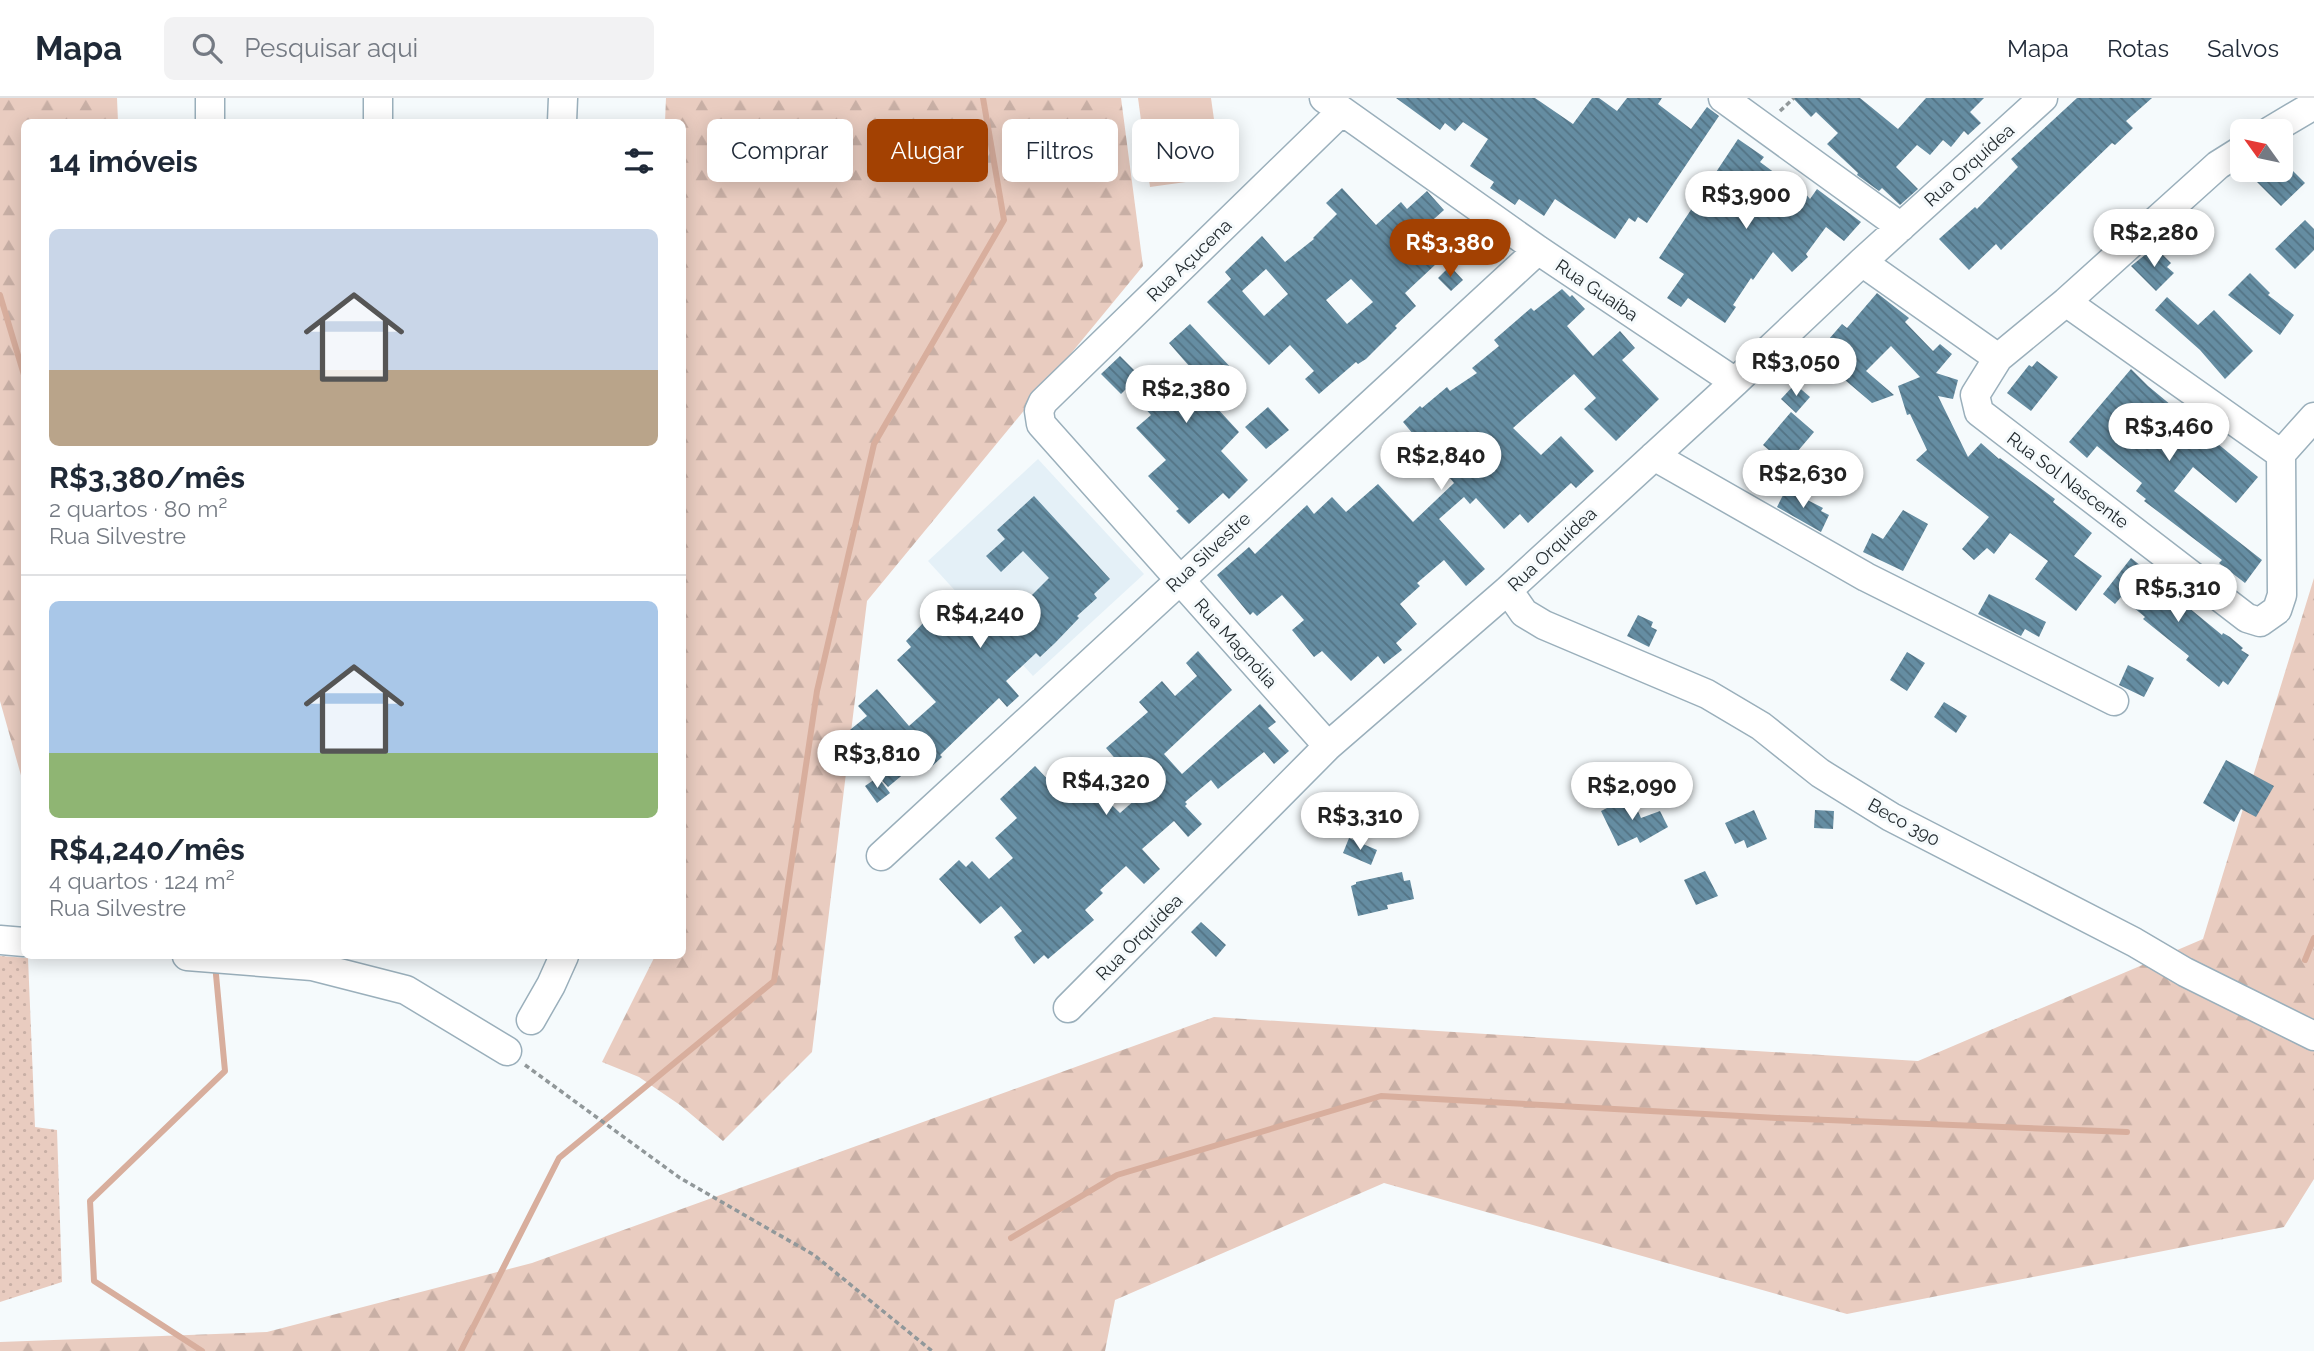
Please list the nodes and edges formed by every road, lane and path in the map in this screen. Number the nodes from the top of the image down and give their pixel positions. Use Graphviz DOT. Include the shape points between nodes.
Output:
graph roads {
  1 [pos="210,98"];
  2 [pos="379,98"];
  3 [pos="563,98"];
  4 [pos="1723,98"];
  5 [pos="2043,98"];
  6 [pos="1333,104"];
  7 [pos="2314,105"];
  8 [pos="210,119"];
  9 [pos="378,119"];
  10 [pos="562,119"];
  11 [pos="2290,119"];
  12 [pos="2230,158"];
  13 [pos="1901,227"];
  14 [pos="1538,250"];
  15 [pos="1862,262"];
  16 [pos="2066,302"];
  17 [pos="1998,358"];
  18 [pos="1735,382"];
  19 [pos="1039,411"];
  20 [pos="2314,417"];
  21 [pos="2281,454"];
  22 [pos="1654,456"];
  23 [pos="1179,579"];
  24 [pos="1508,590"];
  25 [pos="2114,701"];
  26 [pos="1328,746"];
  27 [pos="881,856"];
  28 [pos="0,940"];
  29 [pos="21,942"];
  30 [pos="262,959"];
  31 [pos="563,959"];
  32 [pos="312,961"];
  33 [pos="1068,1008"];
  34 [pos="531,1020"];
  35 [pos="2314,1036"];
  36 [pos="507,1051"];
  37 [pos="932,1351"];
  1 -- 8 [label="street"];
  2 -- 9 [label="street"];
  3 -- 10 [label="street"];
  4 -- 13 [label="street"];
  5 -- 13 [label="street, Rua Orquídea"];
  6 -- 14 [label="street, Rua Guaíba"];
  6 -- 19 [label="street, Rua Açucena"];
  7 -- 11 [label="street"];
  12 -- 16 [label="street"];
  13 -- 15 [label="street, Rua Orquídea"];
  14 -- 18 [label="street, Rua Guaíba"];
  14 -- 23 [label="street, Rua Silvestre"];
  15 -- 17 [label="street"];
  15 -- 18 [label="street, Rua Orquídea"];
  16 -- 17 [label="street"];
  16 -- 21 [label="street"];
  17 -- 21 [label="street, Rua Sol Nascente" via="1975,395 1979,412 2247,618 2260,622 2277,610 2281,595"];
  18 -- 22 [label="street, Rua Orquídea"];
  19 -- 23 [label="street, Rua Magnólia" via="1041,424"];
  20 -- 21 [label="street"];
  22 -- 24 [label="street, Rua Orquídea"];
  22 -- 25 [label="street" via="1866,577"];
  23 -- 26 [label="street, Rua Magnólia"];
  23 -- 27 [label="street, Rua Silvestre"];
  24 -- 26 [label="street, Rua Orquídea"];
  24 -- 35 [label="street, Beco 390" via="1524,613 1544,625 1707,694 1891,817"];
  26 -- 33 [label="street, Rua Orquídea"];
  28 -- 29 [label="street"];
  30 -- 32 [label="street"];
  31 -- 34 [label="street"];
  32 -- 36 [label="street" via="406,990"];
  36 -- 37 [label="path" via="680,1178 814,1255"];
}
